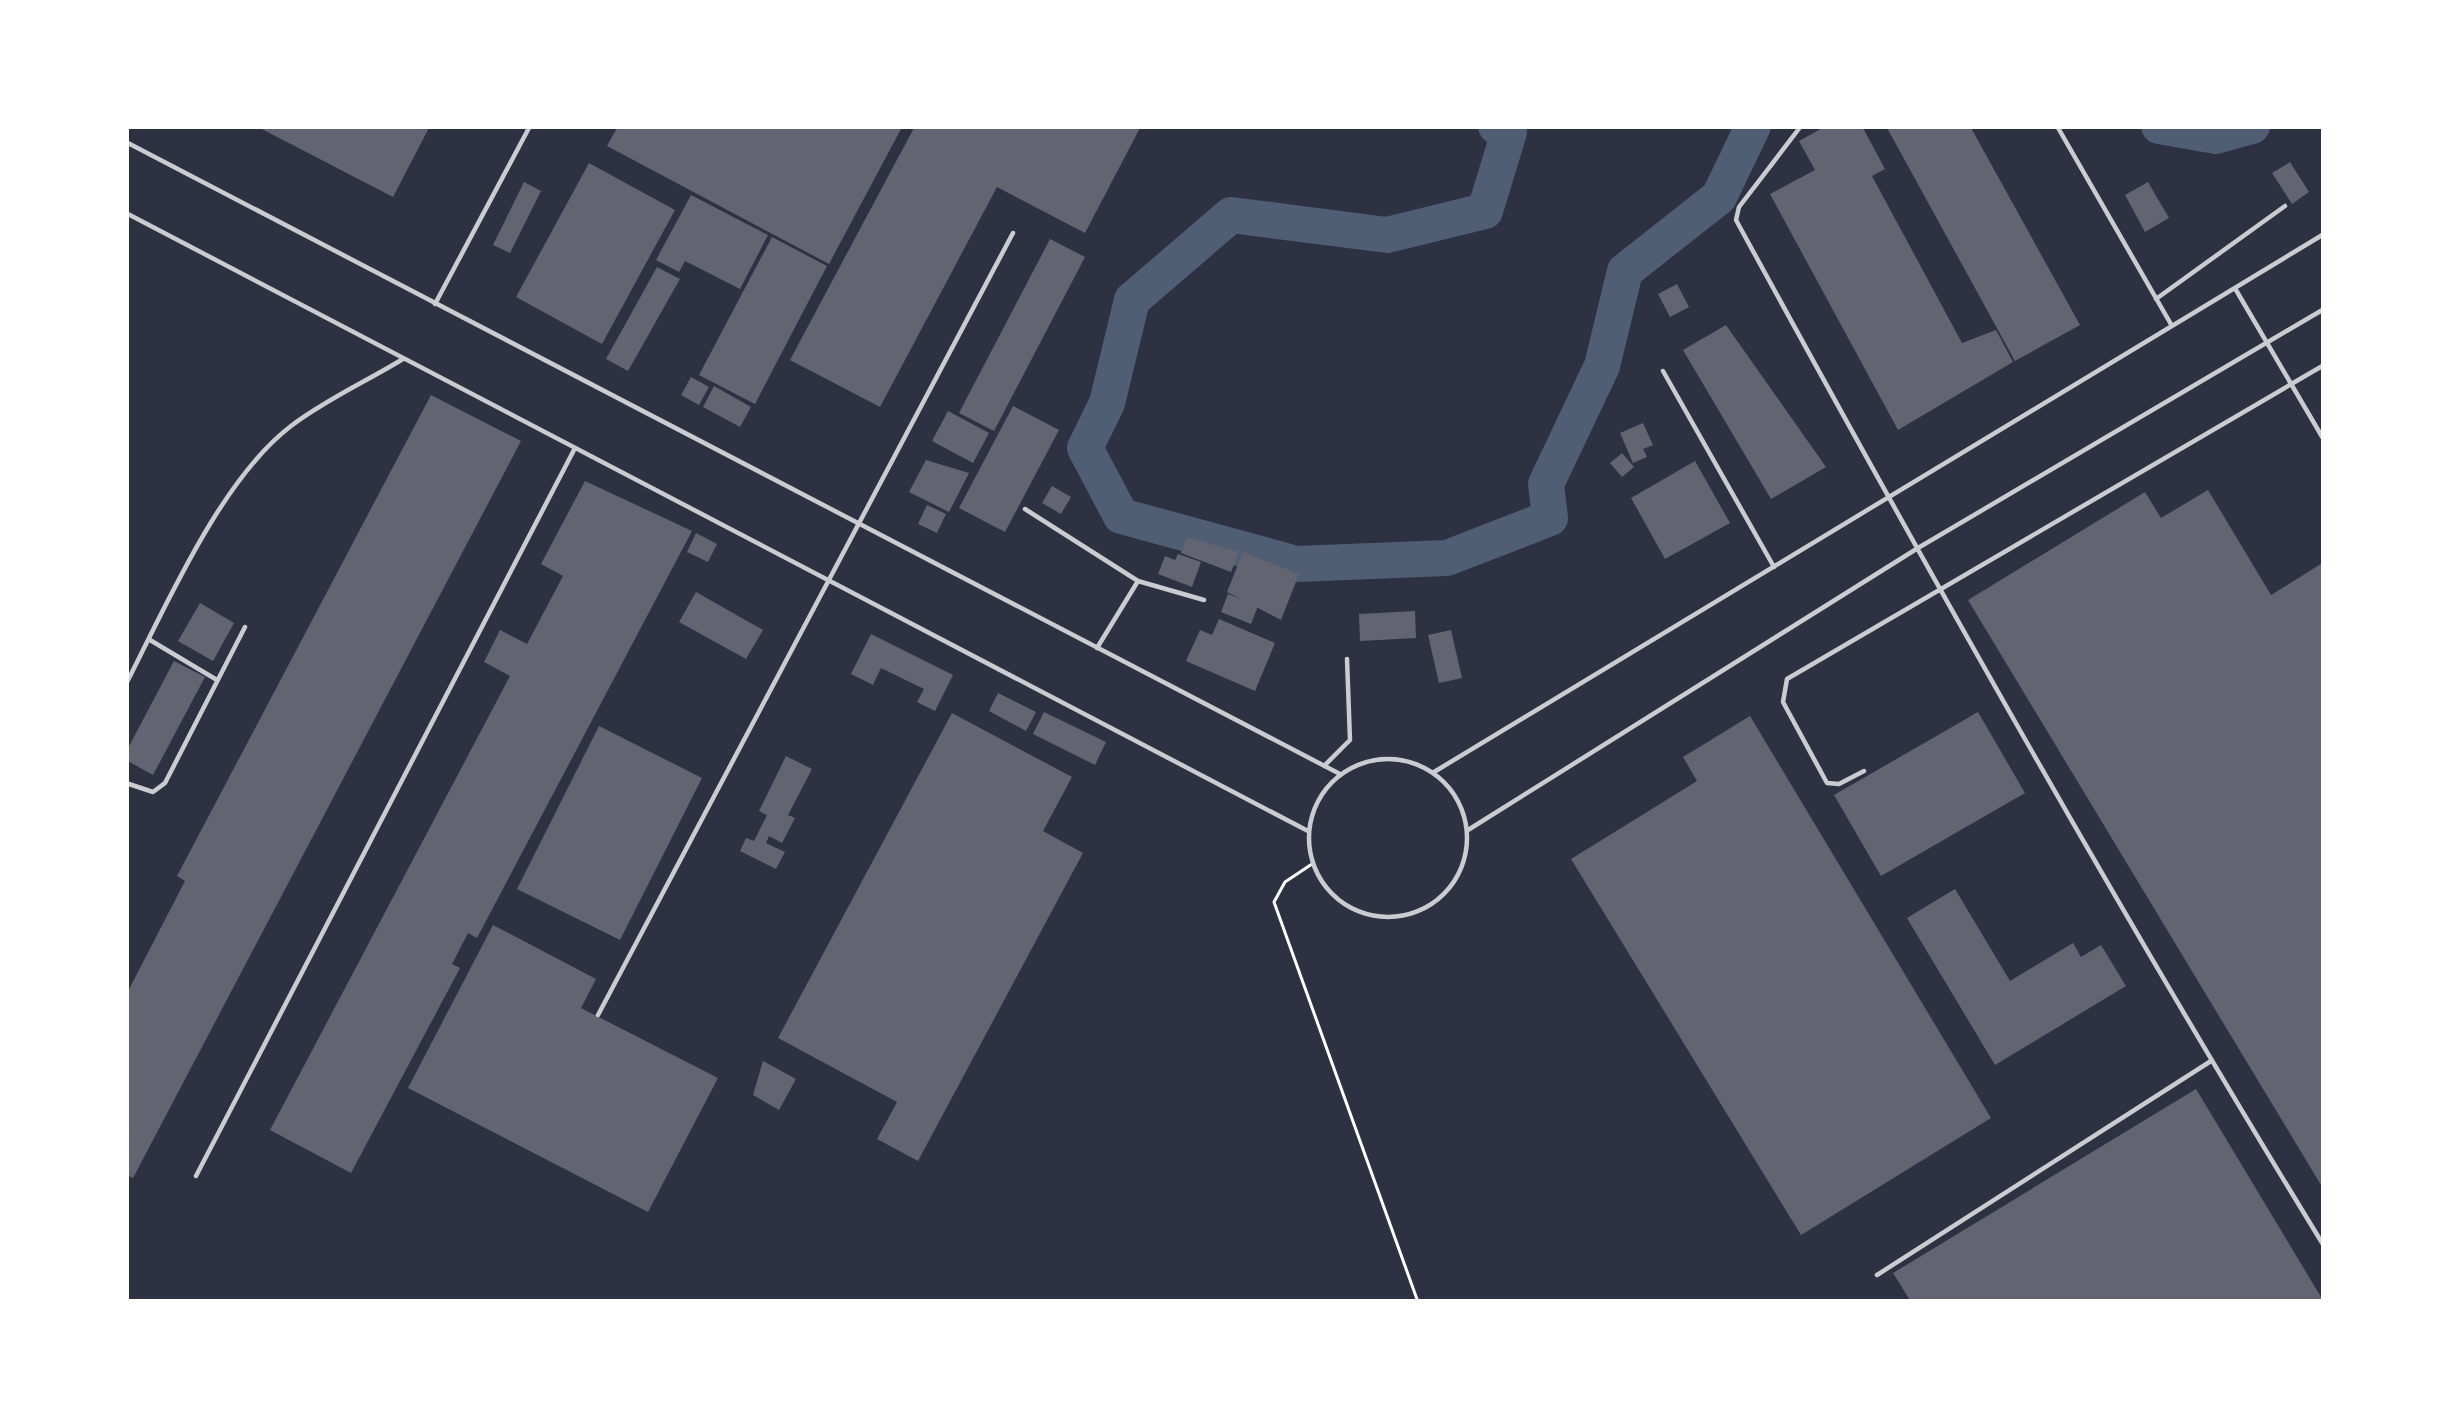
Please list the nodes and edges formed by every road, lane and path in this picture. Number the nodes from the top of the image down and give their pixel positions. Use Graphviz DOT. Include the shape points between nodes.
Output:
graph roads {
  1 [pos="530,126"];
  2 [pos="1801,126"];
  3 [pos="2057,126"];
  4 [pos="126,142"];
  5 [pos="2285,206"];
  6 [pos="126,213"];
  7 [pos="1013,233"];
  8 [pos="2324,234"];
  9 [pos="2235,288"];
  10 [pos="2156,299"];
  11 [pos="435,304"];
  12 [pos="2324,309"];
  13 [pos="2172,326"];
  14 [pos="2269,343"];
  15 [pos="405,358"];
  16 [pos="2324,365"];
  17 [pos="1663,371"];
  18 [pos="2291,384"];
  19 [pos="2324,440"];
  20 [pos="575,448"];
  21 [pos="1887,498"];
  22 [pos="1025,509"];
  23 [pos="859,524"];
  24 [pos="1918,548"];
  25 [pos="1774,567"];
  26 [pos="829,580"];
  27 [pos="1138,581"];
  28 [pos="1943,589"];
  29 [pos="1204,600"];
  30 [pos="245,627"];
  31 [pos="149,639"];
  32 [pos="1097,648"];
  33 [pos="1347,659"];
  34 [pos="218,680"];
  35 [pos="126,683"];
  36 [pos="1324,766"];
  37 [pos="1864,771"];
  38 [pos="1434,772"];
  39 [pos="1340,774"];
  40 [pos="126,783"];
  41 [pos="1468,830"];
  42 [pos="1308,831"];
  43 [pos="1312,864"];
  44 [pos="598,1015"];
  45 [pos="2211,1061"];
  46 [pos="196,1176"];
  47 [pos="2324,1246"];
  48 [pos="1876,1275"];
  49 [pos="1418,1302"];
  1 -- 11 [label="lane"];
  2 -- 21 [label="lane" via="1736,220"];
  3 -- 10 [label="lane"];
  4 -- 11 [label="lane"];
  5 -- 10 [label="lane"];
  6 -- 15 [label="lane"];
  7 -- 23 [label="lane"];
  8 -- 9 [label="lane"];
  9 -- 13 [label="lane"];
  9 -- 14 [label="lane"];
  10 -- 13 [label="lane"];
  11 -- 23 [label="lane"];
  12 -- 14 [label="lane"];
  13 -- 21 [label="lane"];
  14 -- 18 [label="lane"];
  14 -- 24 [label="lane"];
  15 -- 20 [label="lane"];
  15 -- 31 [label="lane" via="272,445 194,553"];
  16 -- 18 [label="lane"];
  17 -- 25 [label="lane"];
  18 -- 19 [label="lane"];
  18 -- 28 [label="lane"];
  20 -- 26 [label="lane"];
  20 -- 46 [label="lane"];
  21 -- 24 [label="lane"];
  21 -- 25 [label="lane"];
  22 -- 27 [label="lane"];
  23 -- 26 [label="lane"];
  23 -- 32 [label="lane"];
  24 -- 28 [label="lane"];
  24 -- 41 [label="lane"];
  25 -- 38 [label="lane"];
  26 -- 42 [label="lane"];
  26 -- 44 [label="lane"];
  27 -- 29 [label="lane"];
  27 -- 32 [label="lane"];
  28 -- 37 [label="lane" via="1783,684 1783,702 1827,783"];
  28 -- 45 [label="lane"];
  30 -- 34 [label="lane"];
  31 -- 34 [label="lane"];
  31 -- 35 [label="lane"];
  32 -- 36 [label="lane"];
  33 -- 36 [label="lane" via="1350,740"];
  34 -- 40 [label="lane" via="165,783 153,792"];
  36 -- 39 [label="lane"];
  38 -- 39 [label="lane" via="1403,759 1370,760"];
  38 -- 41 [label="lane" via="1457,797"];
  39 -- 42 [label="lane" via="1318,800"];
  41 -- 43 [label="lane" via="1464,863 1448,892 1421,911 1388,919 1355,912 1328,892"];
  42 -- 43 [label="lane"];
  43 -- 49 [label="path" via="1274,902"];
  45 -- 47 [label="lane"];
  45 -- 48 [label="lane"];
}
